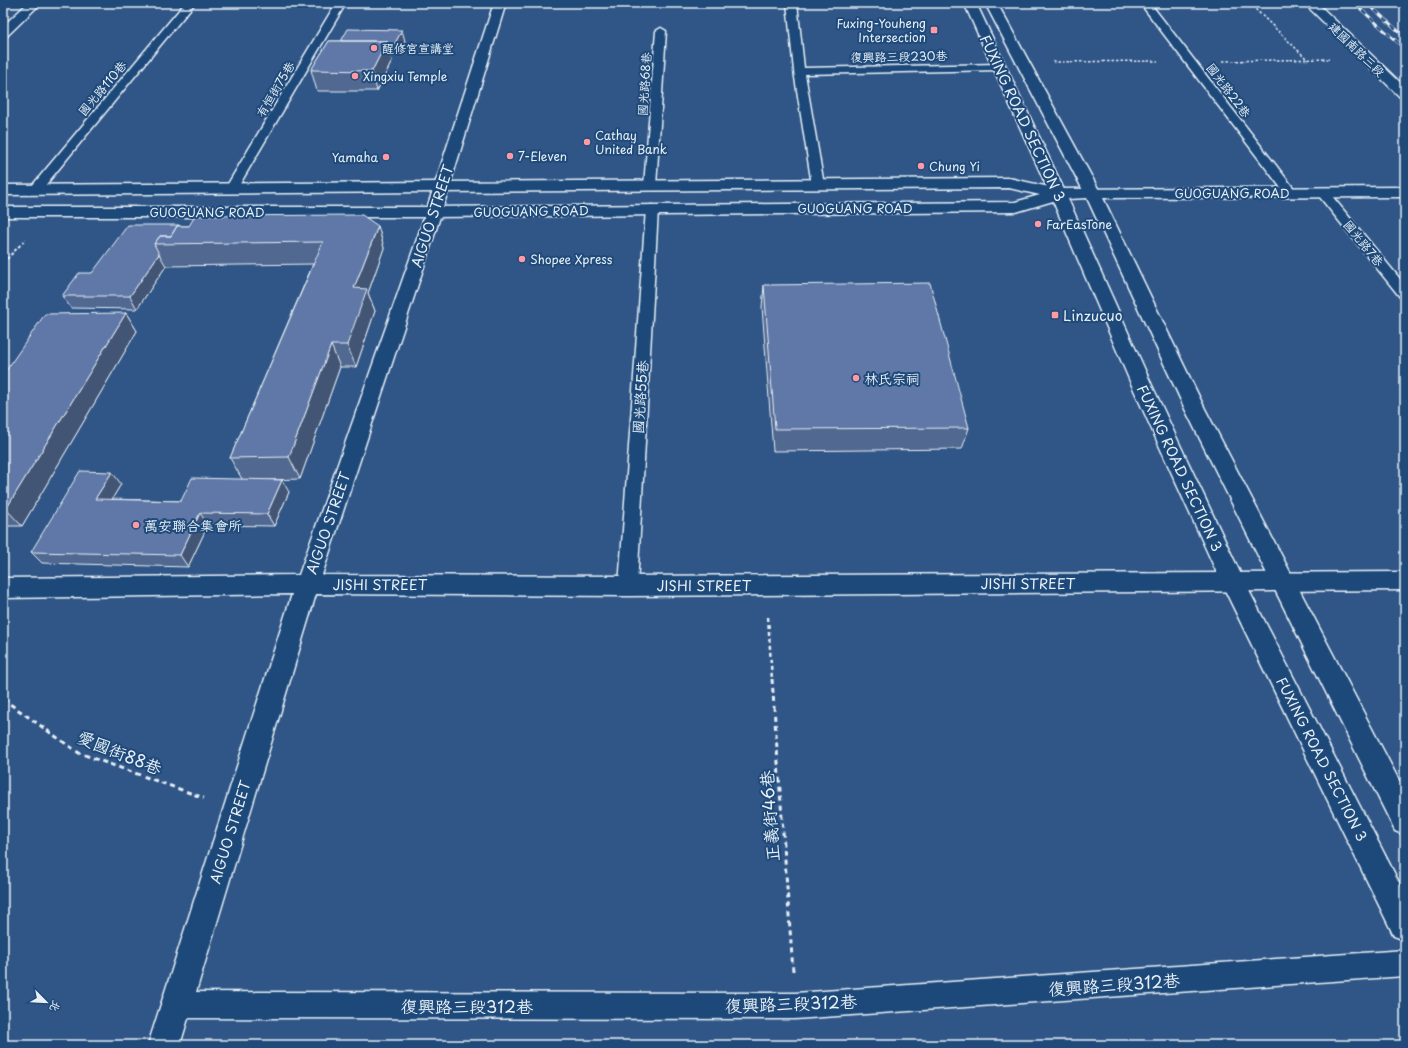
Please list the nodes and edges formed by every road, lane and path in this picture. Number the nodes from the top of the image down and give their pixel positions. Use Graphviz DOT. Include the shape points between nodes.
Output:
graph roads {
  1 [pos="36,3"];
  2 [pos="190,3"];
  3 [pos="341,3"];
  4 [pos="500,3"];
  5 [pos="792,3"];
  6 [pos="970,3"];
  7 [pos="991,3"];
  8 [pos="1145,3"];
  9 [pos="1249,3"];
  10 [pos="1310,3"];
  11 [pos="661,31"];
  12 [pos="3,33"];
  13 [pos="1308,60"];
  14 [pos="999,67"];
  15 [pos="799,71"];
  16 [pos="1405,94"];
  17 [pos="818,185"];
  18 [pos="650,186"];
  19 [pos="441,188"];
  20 [pos="232,189"];
  21 [pos="3,190"];
  22 [pos="35,190"];
  23 [pos="1405,192"];
  24 [pos="1291,193"];
  25 [pos="1323,193"];
  26 [pos="1058,194"];
  27 [pos="1093,194"];
  28 [pos="652,209"];
  29 [pos="3,212"];
  30 [pos="433,212"];
  31 [pos="1405,294"];
  32 [pos="1281,581"];
  33 [pos="1405,581"];
  34 [pos="1233,582"];
  35 [pos="308,584"];
  36 [pos="766,585"];
  37 [pos="628,586"];
  38 [pos="3,588"];
  39 [pos="3,699"];
  40 [pos="237,810"];
  41 [pos="1405,821"];
  42 [pos="1405,925"];
  43 [pos="1405,964"];
  44 [pos="176,1006"];
  45 [pos="795,1006"];
  46 [pos="164,1045"];
  1 -- 12 [label="main road"];
  2 -- 22 [label="lane, 國光路110巷"];
  3 -- 20 [label="lane, 有恒街75巷"];
  4 -- 19 [label="main road, AIGUO STREET"];
  5 -- 15 [label="lane"];
  6 -- 14 [label="main road, FUXING ROAD SECTION 3"];
  7 -- 27 [label="main road, FUXING ROAD SECTION 3" via="1020,62 1064,137"];
  8 -- 24 [label="lane, 國光路22巷"];
  9 -- 13 [label="path"];
  10 -- 16 [label="main road, 建國南路三段"];
  11 -- 18 [label="lane, 國光路68巷"];
  14 -- 15 [label="lane, 復興路三段230巷"];
  14 -- 26 [label="main road, FUXING ROAD SECTION 3"];
  15 -- 17 [label="lane"];
  17 -- 18 [label="main road, GUOGUANG ROAD"];
  17 -- 26 [label="main road, GUOGUANG ROAD" via="1009,183"];
  18 -- 19 [label="main road, GUOGUANG ROAD"];
  19 -- 20 [label="main road, GUOGUANG ROAD"];
  19 -- 30 [label="main road, AIGUO STREET"];
  20 -- 22 [label="main road, GUOGUANG ROAD"];
  21 -- 22 [label="main road, GUOGUANG ROAD"];
  23 -- 25 [label="main road, GUOGUANG ROAD"];
  24 -- 25 [label="main road, GUOGUANG ROAD"];
  24 -- 27 [label="main road, GUOGUANG ROAD"];
  25 -- 31 [label="lane, 國光路7巷"];
  26 -- 27 [label="main road, GUOGUANG ROAD"];
  26 -- 28 [label="main road, GUOGUANG ROAD" via="1016,207"];
  26 -- 34 [label="main road, FUXING ROAD SECTION 3" via="1139,379"];
  27 -- 32 [label="main road, FUXING ROAD SECTION 3"];
  28 -- 30 [label="main road, GUOGUANG ROAD"];
  28 -- 37 [label="lane, 國光路55巷"];
  29 -- 30 [label="main road, GUOGUANG ROAD"];
  30 -- 35 [label="main road, AIGUO STREET"];
  32 -- 33 [label="main road, JISHI STREET"];
  32 -- 34 [label="main road, JISHI STREET"];
  32 -- 41 [label="main road, FUXING ROAD SECTION 3"];
  34 -- 36 [label="main road, JISHI STREET"];
  34 -- 42 [label="main road, FUXING ROAD SECTION 3"];
  35 -- 37 [label="main road, JISHI STREET"];
  35 -- 38 [label="main road, JISHI STREET"];
  35 -- 40 [label="main road, AIGUO STREET"];
  36 -- 37 [label="main road, JISHI STREET"];
  36 -- 45 [label="path, 正義街46巷"];
  39 -- 40 [label="path, 愛國街88巷" via="79,753"];
  40 -- 44 [label="main road, AIGUO STREET"];
  43 -- 45 [label="lane, 復興路三段312巷"];
  44 -- 45 [label="lane, 復興路三段312巷"];
  44 -- 46 [label="main road, AIGUO STREET"];
}
